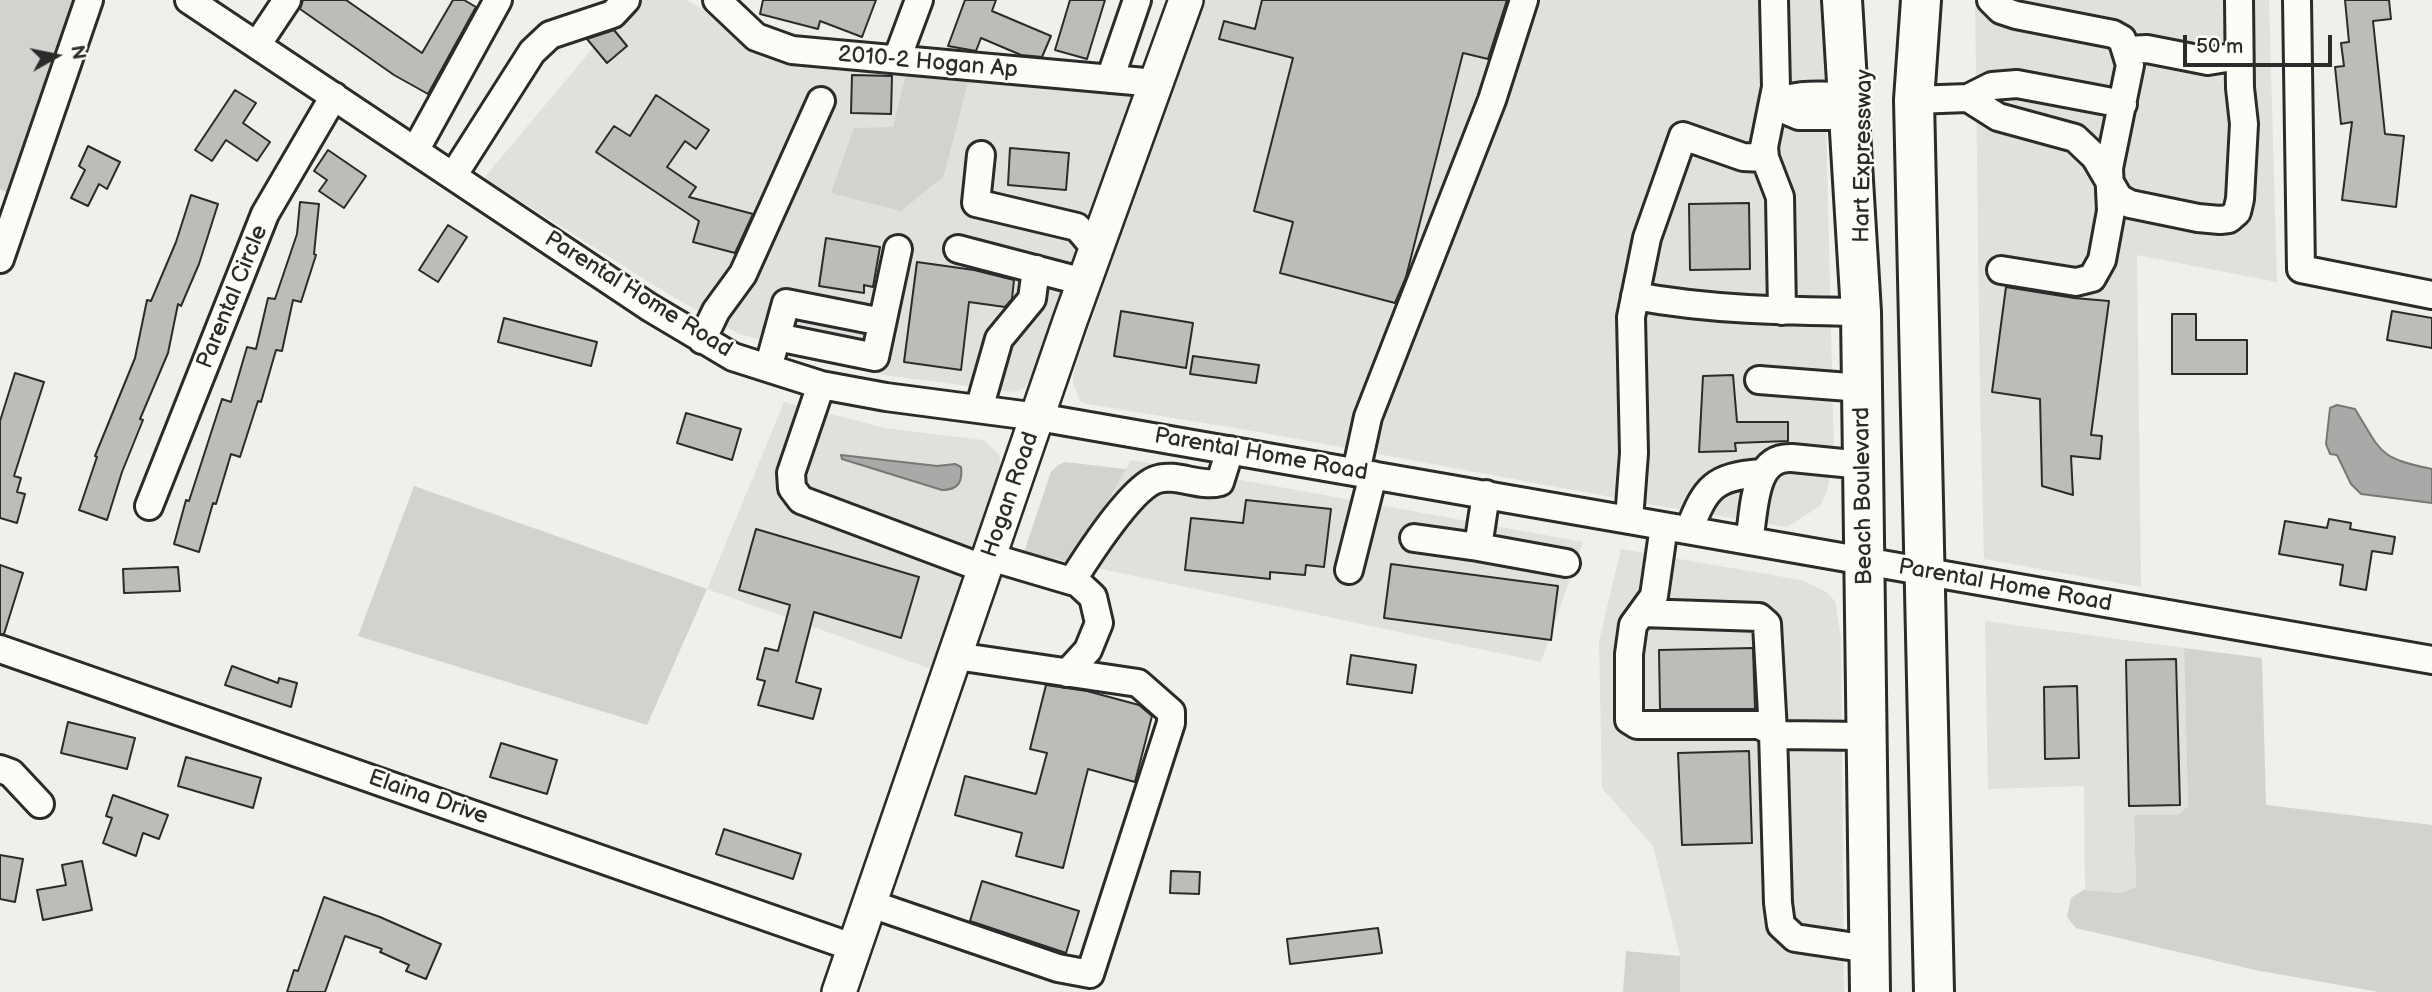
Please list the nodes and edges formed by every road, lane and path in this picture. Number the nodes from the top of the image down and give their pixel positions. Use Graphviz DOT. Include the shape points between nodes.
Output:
graph roads {
  1 [pos="89,0"];
  2 [pos="188,0"];
  3 [pos="287,0"];
  4 [pos="498,0"];
  5 [pos="626,0"];
  6 [pos="717,0"];
  7 [pos="919,0"];
  8 [pos="1137,0"];
  9 [pos="1186,0"];
  10 [pos="1524,0"];
  11 [pos="1774,0"];
  12 [pos="1842,0"];
  13 [pos="1867,0"];
  14 [pos="1905,0"];
  15 [pos="1921,0"];
  16 [pos="1991,0"];
  17 [pos="2239,0"];
  18 [pos="2297,0"];
  19 [pos="257,45"];
  20 [pos="2127,50"];
  21 [pos="2239,57"];
  22 [pos="897,60"];
  23 [pos="1110,79"];
  24 [pos="1156,83"];
  25 [pos="334,96"];
  26 [pos="1968,98"];
  27 [pos="1914,100"];
  28 [pos="821,102"];
  29 [pos="2123,104"];
  30 [pos="1773,105"];
  31 [pos="1848,106"];
  32 [pos="415,150"];
  33 [pos="981,155"];
  34 [pos="1765,158"];
  35 [pos="453,176"];
  36 [pos="2109,182"];
  37 [pos="898,249"];
  38 [pos="958,249"];
  39 [pos="1096,249"];
  40 [pos="0,259"];
  41 [pos="1036,269"];
  42 [pos="2001,270"];
  43 [pos="1084,282"];
  44 [pos="2432,295"];
  45 [pos="1634,296"];
  46 [pos="1782,311"];
  47 [pos="1861,312"];
  48 [pos="851,316"];
  49 [pos="882,322"];
  50 [pos="777,337"];
  51 [pos="702,340"];
  52 [pos="853,352"];
  53 [pos="768,370"];
  54 [pos="1759,380"];
  55 [pos="821,385"];
  56 [pos="1862,388"];
  57 [pos="856,391"];
  58 [pos="979,409"];
  59 [pos="1038,416"];
  60 [pos="1230,450"];
  61 [pos="1863,465"];
  62 [pos="1365,473"];
  63 [pos="1761,473"];
  64 [pos="1486,495"];
  65 [pos="149,506"];
  66 [pos="1629,520"];
  67 [pos="1676,528"];
  68 [pos="1414,538"];
  69 [pos="1749,541"];
  70 [pos="1478,547"];
  71 [pos="1864,561"];
  72 [pos="988,563"];
  73 [pos="1566,563"];
  74 [pos="1349,570"];
  75 [pos="1924,572"];
  76 [pos="1072,581"];
  77 [pos="1642,612"];
  78 [pos="0,649"];
  79 [pos="956,656"];
  80 [pos="2432,660"];
  81 [pos="1067,673"];
  82 [pos="1773,732"];
  83 [pos="1867,736"];
  84 [pos="0,768"];
  85 [pos="40,804"];
  86 [pos="871,904"];
  87 [pos="855,948"];
  88 [pos="1869,949"];
  89 [pos="839,992"];
  90 [pos="1870,992"];
  91 [pos="1934,992"];
  1 -- 40 [label="street"];
  2 -- 19 [label="street, Parental Home Road"];
  3 -- 19 [label="street"];
  4 -- 32 [label="street"];
  5 -- 35 [label="street" via="613,14 550,35 532,52"];
  6 -- 22 [label="street, 2010-2 Hogan Ap" via="757,37 792,50"];
  7 -- 22 [label="street"];
  8 -- 23 [label="street"];
  9 -- 24 [label="main road, Hogan Road"];
  10 -- 62 [label="street" via="1492,100 1368,416"];
  11 -- 30 [label="street"];
  12 -- 31 [label="highway, Beach Boulevard"];
  13 -- 47 [label="highway, Hart Expressway"];
  14 -- 27 [label="highway, Hart Expressway"];
  15 -- 27 [label="highway"];
  16 -- 20 [label="street" via="2015,15 2113,34"];
  17 -- 21 [label="street"];
  18 -- 44 [label="street" via="2301,269"];
  19 -- 25 [label="street, Parental Home Road"];
  20 -- 21 [label="street" via="2147,49 2208,61"];
  20 -- 29 [label="street" via="2130,65"];
  21 -- 36 [label="street" via="2244,124 2237,212 2220,220 2130,204 2119,198"];
  22 -- 23 [label="street, 2010-2 Hogan Ap"];
  23 -- 24 [label="street, 2010-2 Hogan Ap"];
  24 -- 39 [label="main road, Hogan Road"];
  25 -- 32 [label="street, Parental Home Road"];
  25 -- 65 [label="street, Parental Circle" via="265,214"];
  26 -- 27 [label="street"];
  26 -- 29 [label="street" via="1993,86 2017,84"];
  26 -- 36 [label="street" via="1998,117 2075,138 2095,157"];
  27 -- 75 [label="highway"];
  28 -- 51 [label="street" via="743,274"];
  29 -- 36 [label="street"];
  30 -- 31 [label="street" via="1792,97"];
  30 -- 34 [label="street" via="1765,134"];
  31 -- 47 [label="highway, Beach Boulevard"];
  32 -- 35 [label="street, Parental Home Road"];
  33 -- 39 [label="street" via="976,203 1077,227"];
  34 -- 45 [label="street" via="1742,157 1683,136 1647,238"];
  34 -- 46 [label="street" via="1780,197"];
  35 -- 51 [label="street, Parental Home Road"];
  36 -- 42 [label="street" via="2111,211 2102,260 2092,278 2076,282"];
  37 -- 49 [label="street"];
  38 -- 41 [label="street"];
  39 -- 43 [label="main road, Hogan Road"];
  41 -- 43 [label="street"];
  41 -- 58 [label="street" via="1032,299 999,339"];
  43 -- 59 [label="main road, Hogan Road"];
  45 -- 46 [label="street" via="1689,306"];
  45 -- 66 [label="street" via="1630,341 1634,464"];
  46 -- 47 [label="street"];
  47 -- 56 [label="highway, Beach Boulevard"];
  48 -- 49 [label="street"];
  48 -- 50 [label="street" via="786,303"];
  48 -- 52 [label="street"];
  49 -- 52 [label="street" via="875,357"];
  50 -- 52 [label="street"];
  50 -- 53 [label="street"];
  51 -- 53 [label="street, Parental Home Road"];
  52 -- 57 [label="street"];
  53 -- 55 [label="street, Parental Home Road"];
  54 -- 56 [label="street"];
  55 -- 57 [label="street, Parental Home Road"];
  55 -- 72 [label="street" via="791,473 792,488 801,500"];
  56 -- 61 [label="highway, Beach Boulevard"];
  57 -- 58 [label="street, Parental Home Road"];
  58 -- 59 [label="street, Parental Home Road"];
  59 -- 60 [label="street, Parental Home Road"];
  59 -- 72 [label="main road, Hogan Road"];
  60 -- 62 [label="street, Parental Home Road"];
  60 -- 76 [label="street" via="1220,482 1155,480 1136,494"];
  61 -- 63 [label="street" via="1782,457"];
  61 -- 71 [label="highway, Beach Boulevard"];
  62 -- 64 [label="street, Parental Home Road"];
  62 -- 74 [label="street"];
  63 -- 67 [label="street" via="1728,479 1705,494"];
  63 -- 69 [label="street"];
  64 -- 66 [label="street, Parental Home Road"];
  64 -- 70 [label="street"];
  66 -- 67 [label="street, Parental Home Road"];
  67 -- 69 [label="street, Parental Home Road"];
  67 -- 77 [label="street" via="1654,596"];
  68 -- 70 [label="street"];
  69 -- 71 [label="street, Parental Home Road"];
  70 -- 73 [label="street"];
  71 -- 75 [label="street, Parental Home Road"];
  71 -- 83 [label="highway, Beach Boulevard"];
  72 -- 76 [label="street"];
  72 -- 79 [label="main road, Hogan Road"];
  75 -- 80 [label="street, Parental Home Road"];
  75 -- 91 [label="highway"];
  76 -- 81 [label="street" via="1093,597 1099,623 1088,650"];
  77 -- 82 [label="street" via="1759,617 1767,624"];
  77 -- 82 [label="street" via="1633,625 1629,654 1629,720 1637,725 1759,725"];
  78 -- 87 [label="street, Elaina Drive"];
  79 -- 81 [label="street"];
  79 -- 86 [label="main road, Hogan Road"];
  81 -- 86 [label="street" via="1138,684 1171,712 1090,974 1058,968"];
  82 -- 83 [label="street"];
  82 -- 88 [label="street" via="1781,925 1795,939"];
  83 -- 88 [label="highway, Beach Boulevard"];
  84 -- 85 [label="street" via="11,773"];
  86 -- 87 [label="main road, Hogan Road"];
  87 -- 89 [label="main road, Hogan Road"];
  88 -- 90 [label="highway, Beach Boulevard"];
}
